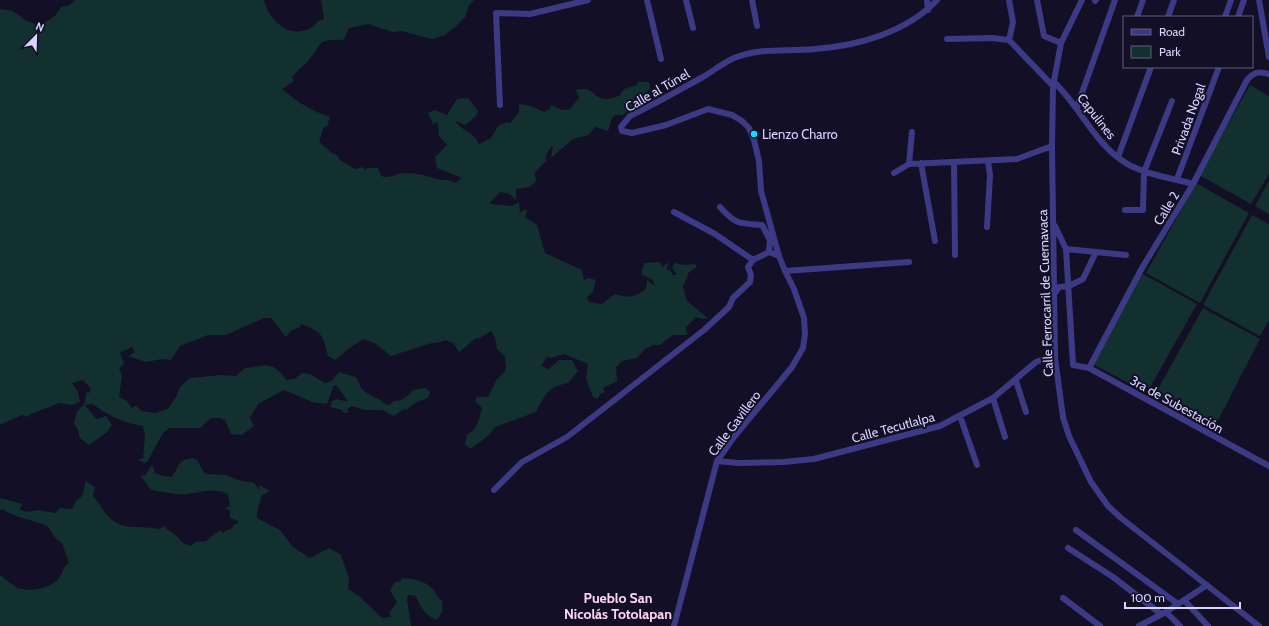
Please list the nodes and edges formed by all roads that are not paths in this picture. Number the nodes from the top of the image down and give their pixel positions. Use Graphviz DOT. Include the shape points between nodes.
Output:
graph roads {
  1 [pos="588,0"];
  2 [pos="647,0"];
  3 [pos="686,0"];
  4 [pos="752,0"];
  5 [pos="927,0"];
  6 [pos="937,0"];
  7 [pos="1009,0"];
  8 [pos="1037,0"];
  9 [pos="1082,0"];
  10 [pos="1116,0"];
  11 [pos="1143,0"];
  12 [pos="1174,0"];
  13 [pos="1231,0"];
  14 [pos="1244,0"];
  15 [pos="1259,0"];
  16 [pos="928,10"];
  17 [pos="1137,16"];
  18 [pos="1168,16"];
  19 [pos="1225,16"];
  20 [pos="1238,16"];
  21 [pos="757,26"];
  22 [pos="693,28"];
  23 [pos="947,39"];
  24 [pos="1009,40"];
  25 [pos="1061,44"];
  26 [pos="1269,57"];
  27 [pos="661,59"];
  28 [pos="1150,68"];
  29 [pos="1219,68"];
  30 [pos="1269,74"];
  31 [pos="1053,83"];
  32 [pos="1172,101"];
  33 [pos="500,105"];
  34 [pos="1078,107"];
  35 [pos="912,132"];
  36 [pos="1052,146"];
  37 [pos="1118,157"];
  38 [pos="988,161"];
  39 [pos="954,162"];
  40 [pos="921,163"];
  41 [pos="909,164"];
  42 [pos="1144,172"];
  43 [pos="894,173"];
  44 [pos="1177,179"];
  45 [pos="1193,184"];
  46 [pos="720,207"];
  47 [pos="1125,210"];
  48 [pos="674,212"];
  49 [pos="1054,224"];
  50 [pos="987,227"];
  51 [pos="935,241"];
  52 [pos="1066,249"];
  53 [pos="769,252"];
  54 [pos="1096,252"];
  55 [pos="954,255"];
  56 [pos="1126,255"];
  57 [pos="779,256"];
  58 [pos="754,260"];
  59 [pos="909,262"];
  60 [pos="785,271"];
  61 [pos="1069,286"];
  62 [pos="1055,293"];
  63 [pos="1055,358"];
  64 [pos="1089,368"];
  65 [pos="1016,381"];
  66 [pos="994,398"];
  67 [pos="1026,412"];
  68 [pos="960,416"];
  69 [pos="1005,437"];
  70 [pos="717,462"];
  71 [pos="976,465"];
  72 [pos="1269,466"];
  73 [pos="494,490"];
  74 [pos="1076,530"];
  75 [pos="1068,548"];
  76 [pos="1206,585"];
  77 [pos="1063,598"];
  78 [pos="1184,600"];
  79 [pos="1178,604"];
  80 [pos="1164,613"];
  81 [pos="674,626"];
  82 [pos="1100,626"];
  83 [pos="1139,626"];
  84 [pos="1180,626"];
  85 [pos="1208,626"];
  86 [pos="1259,626"];
  1 -- 33 [label="street" via="530,14 496,13"];
  2 -- 27 [label="street"];
  3 -- 22 [label="street"];
  4 -- 21 [label="street"];
  5 -- 16 [label="street"];
  6 -- 16 [label="street, Calle al Túnel"];
  7 -- 24 [label="street" via="1014,22"];
  8 -- 25 [label="street" via="1044,36"];
  9 -- 25 [label="street, Calle Ferrocarril de Cuernavaca"];
  10 -- 34 [label="street"];
  11 -- 17 [label="street"];
  12 -- 18 [label="street"];
  13 -- 19 [label="street"];
  14 -- 20 [label="street"];
  15 -- 26 [label="street"];
  16 -- 57 [label="street, Calle al Túnel" via="887,33 855,44 815,50 764,49 734,58 630,116 624,122 622,131 632,134 666,125 708,109 726,113 742,121 749,128 754,140 759,161 761,191"];
  23 -- 24 [label="street"];
  24 -- 31 [label="street"];
  25 -- 31 [label="street, Calle Ferrocarril de Cuernavaca"];
  28 -- 37 [label="street"];
  29 -- 44 [label="street, Privada Nogal"];
  30 -- 45 [label="street, Calle 2" via="1258,71 1247,80"];
  31 -- 34 [label="street, Capulines"];
  31 -- 36 [label="street, Calle Ferrocarril de Cuernavaca"];
  32 -- 42 [label="street"];
  34 -- 37 [label="street, Capulines" via="1103,144"];
  35 -- 41 [label="street"];
  36 -- 38 [label="street" via="1017,159"];
  36 -- 49 [label="street, Calle Ferrocarril de Cuernavaca"];
  37 -- 42 [label="street, Capulines"];
  38 -- 39 [label="street"];
  38 -- 50 [label="street" via="990,176"];
  39 -- 40 [label="street"];
  39 -- 55 [label="street"];
  40 -- 41 [label="street"];
  40 -- 51 [label="street"];
  41 -- 43 [label="street"];
  42 -- 44 [label="street, Capulines"];
  42 -- 47 [label="street" via="1143,210"];
  44 -- 45 [label="street, Capulines"];
  45 -- 64 [label="street, Calle 2" via="1142,268"];
  46 -- 53 [label="street" via="731,220 762,225 770,240"];
  48 -- 58 [label="street" via="715,234"];
  49 -- 52 [label="street"];
  49 -- 62 [label="street, Calle Ferrocarril de Cuernavaca"];
  52 -- 54 [label="street"];
  52 -- 61 [label="street"];
  53 -- 57 [label="street"];
  53 -- 58 [label="street"];
  54 -- 56 [label="street"];
  54 -- 61 [label="street" via="1086,277"];
  57 -- 60 [label="street, Calle Gavillero"];
  58 -- 73 [label="street" via="748,267 750,282 733,298 729,307 704,330 567,437 522,462"];
  59 -- 60 [label="street"];
  60 -- 70 [label="street, Calle Gavillero" via="804,318 804,348"];
  61 -- 62 [label="street" via="1059,287"];
  61 -- 64 [label="street, 3ra de Subestación" via="1073,365"];
  62 -- 63 [label="street, Calle Ferrocarril de Cuernavaca"];
  63 -- 65 [label="street, Calle Tecutlalpa" via="1036,362"];
  63 -- 76 [label="street, Calle Ferrocarril de Cuernavaca" via="1069,436 1083,468 1099,494 1121,518"];
  64 -- 72 [label="street, 3ra de Subestación"];
  65 -- 66 [label="street, Calle Tecutlalpa"];
  65 -- 67 [label="street"];
  66 -- 68 [label="street, Calle Tecutlalpa"];
  66 -- 69 [label="street"];
  68 -- 70 [label="street, Calle Tecutlalpa" via="940,426 814,459"];
  68 -- 71 [label="street"];
  70 -- 81 [label="street, Calle Gavillero"];
  74 -- 79 [label="street"];
  75 -- 80 [label="street"];
  76 -- 78 [label="street"];
  76 -- 86 [label="street, Calle Ferrocarril de Cuernavaca"];
  77 -- 82 [label="street"];
  78 -- 79 [label="street"];
  78 -- 85 [label="street"];
  79 -- 80 [label="street"];
  80 -- 83 [label="street"];
  80 -- 84 [label="street"];
}
